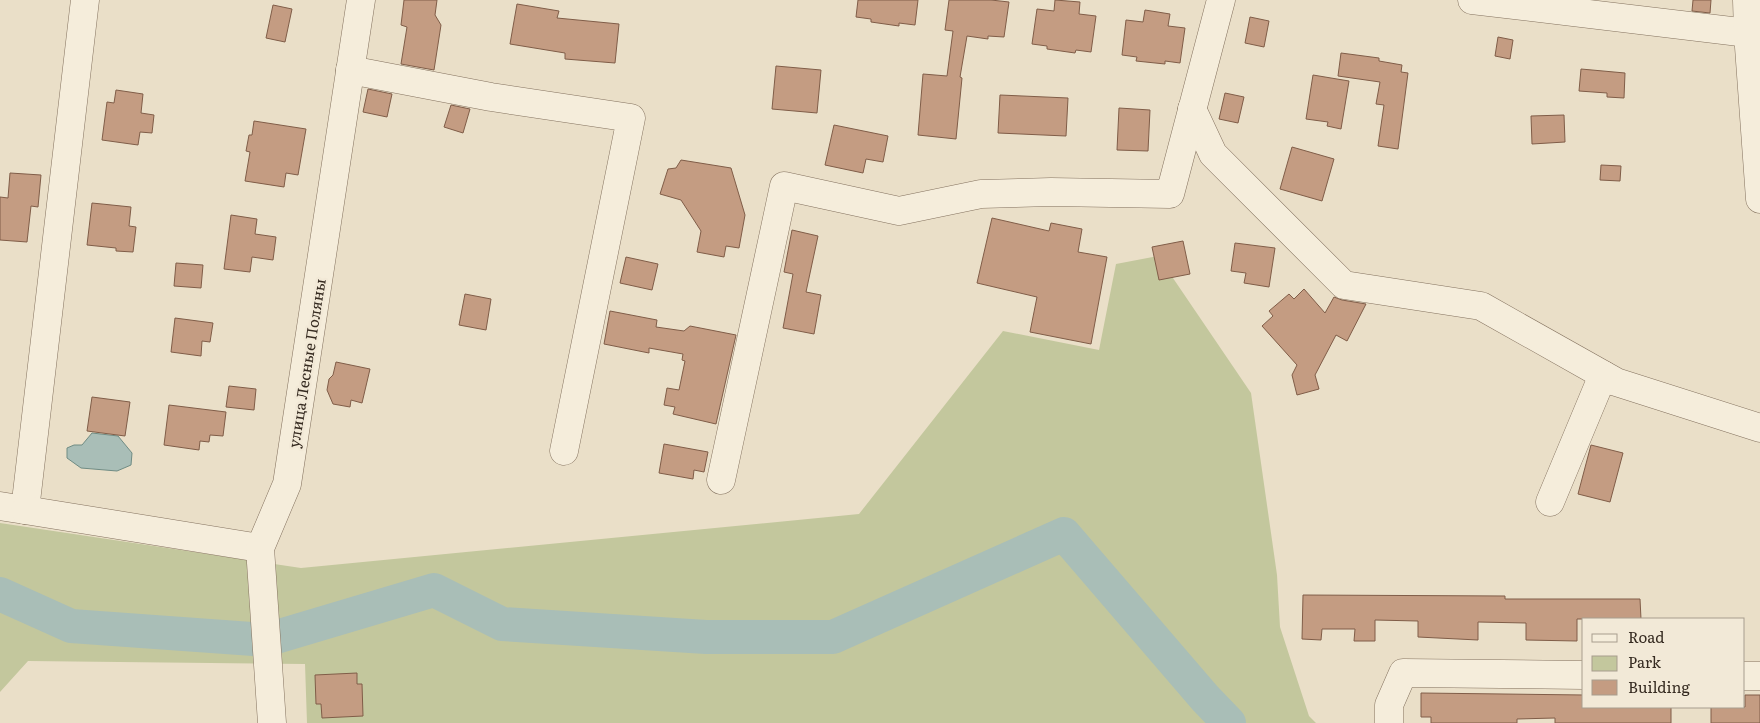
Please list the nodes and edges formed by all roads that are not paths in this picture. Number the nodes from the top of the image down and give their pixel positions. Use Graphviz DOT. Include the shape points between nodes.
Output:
graph roads {
  1 [pos="86,0"];
  2 [pos="361,0"];
  3 [pos="1220,0"];
  4 [pos="1472,0"];
  5 [pos="1747,0"];
  6 [pos="1748,33"];
  7 [pos="350,70"];
  8 [pos="1192,109"];
  9 [pos="1760,199"];
  10 [pos="1603,375"];
  11 [pos="1760,428"];
  12 [pos="564,451"];
  13 [pos="721,480"];
  14 [pos="1550,502"];
  15 [pos="12,508"];
  16 [pos="260,548"];
  17 [pos="1582,675"];
  18 [pos="1745,676"];
  19 [pos="1760,676"];
  20 [pos="272,723"];
  21 [pos="1389,723"];
  1 -- 15 [label="street"];
  2 -- 7 [label="street, улица Лесные Поляны"];
  3 -- 8 [label="street"];
  4 -- 6 [label="street"];
  5 -- 6 [label="street"];
  6 -- 9 [label="street"];
  7 -- 12 [label="street" via="491,97 631,118"];
  7 -- 16 [label="street, улица Лесные Поляны" via="287,484"];
  8 -- 10 [label="street" via="1213,154 1344,285 1481,306"];
  8 -- 13 [label="street" via="1170,194 980,194 899,211 784,186"];
  10 -- 11 [label="street"];
  10 -- 14 [label="street"];
  15 -- 16 [label="street"];
  16 -- 20 [label="street, улица Лесные Поляны"];
  17 -- 21 [label="street" via="1403,674 1389,705"];
  18 -- 19 [label="street"];
}
